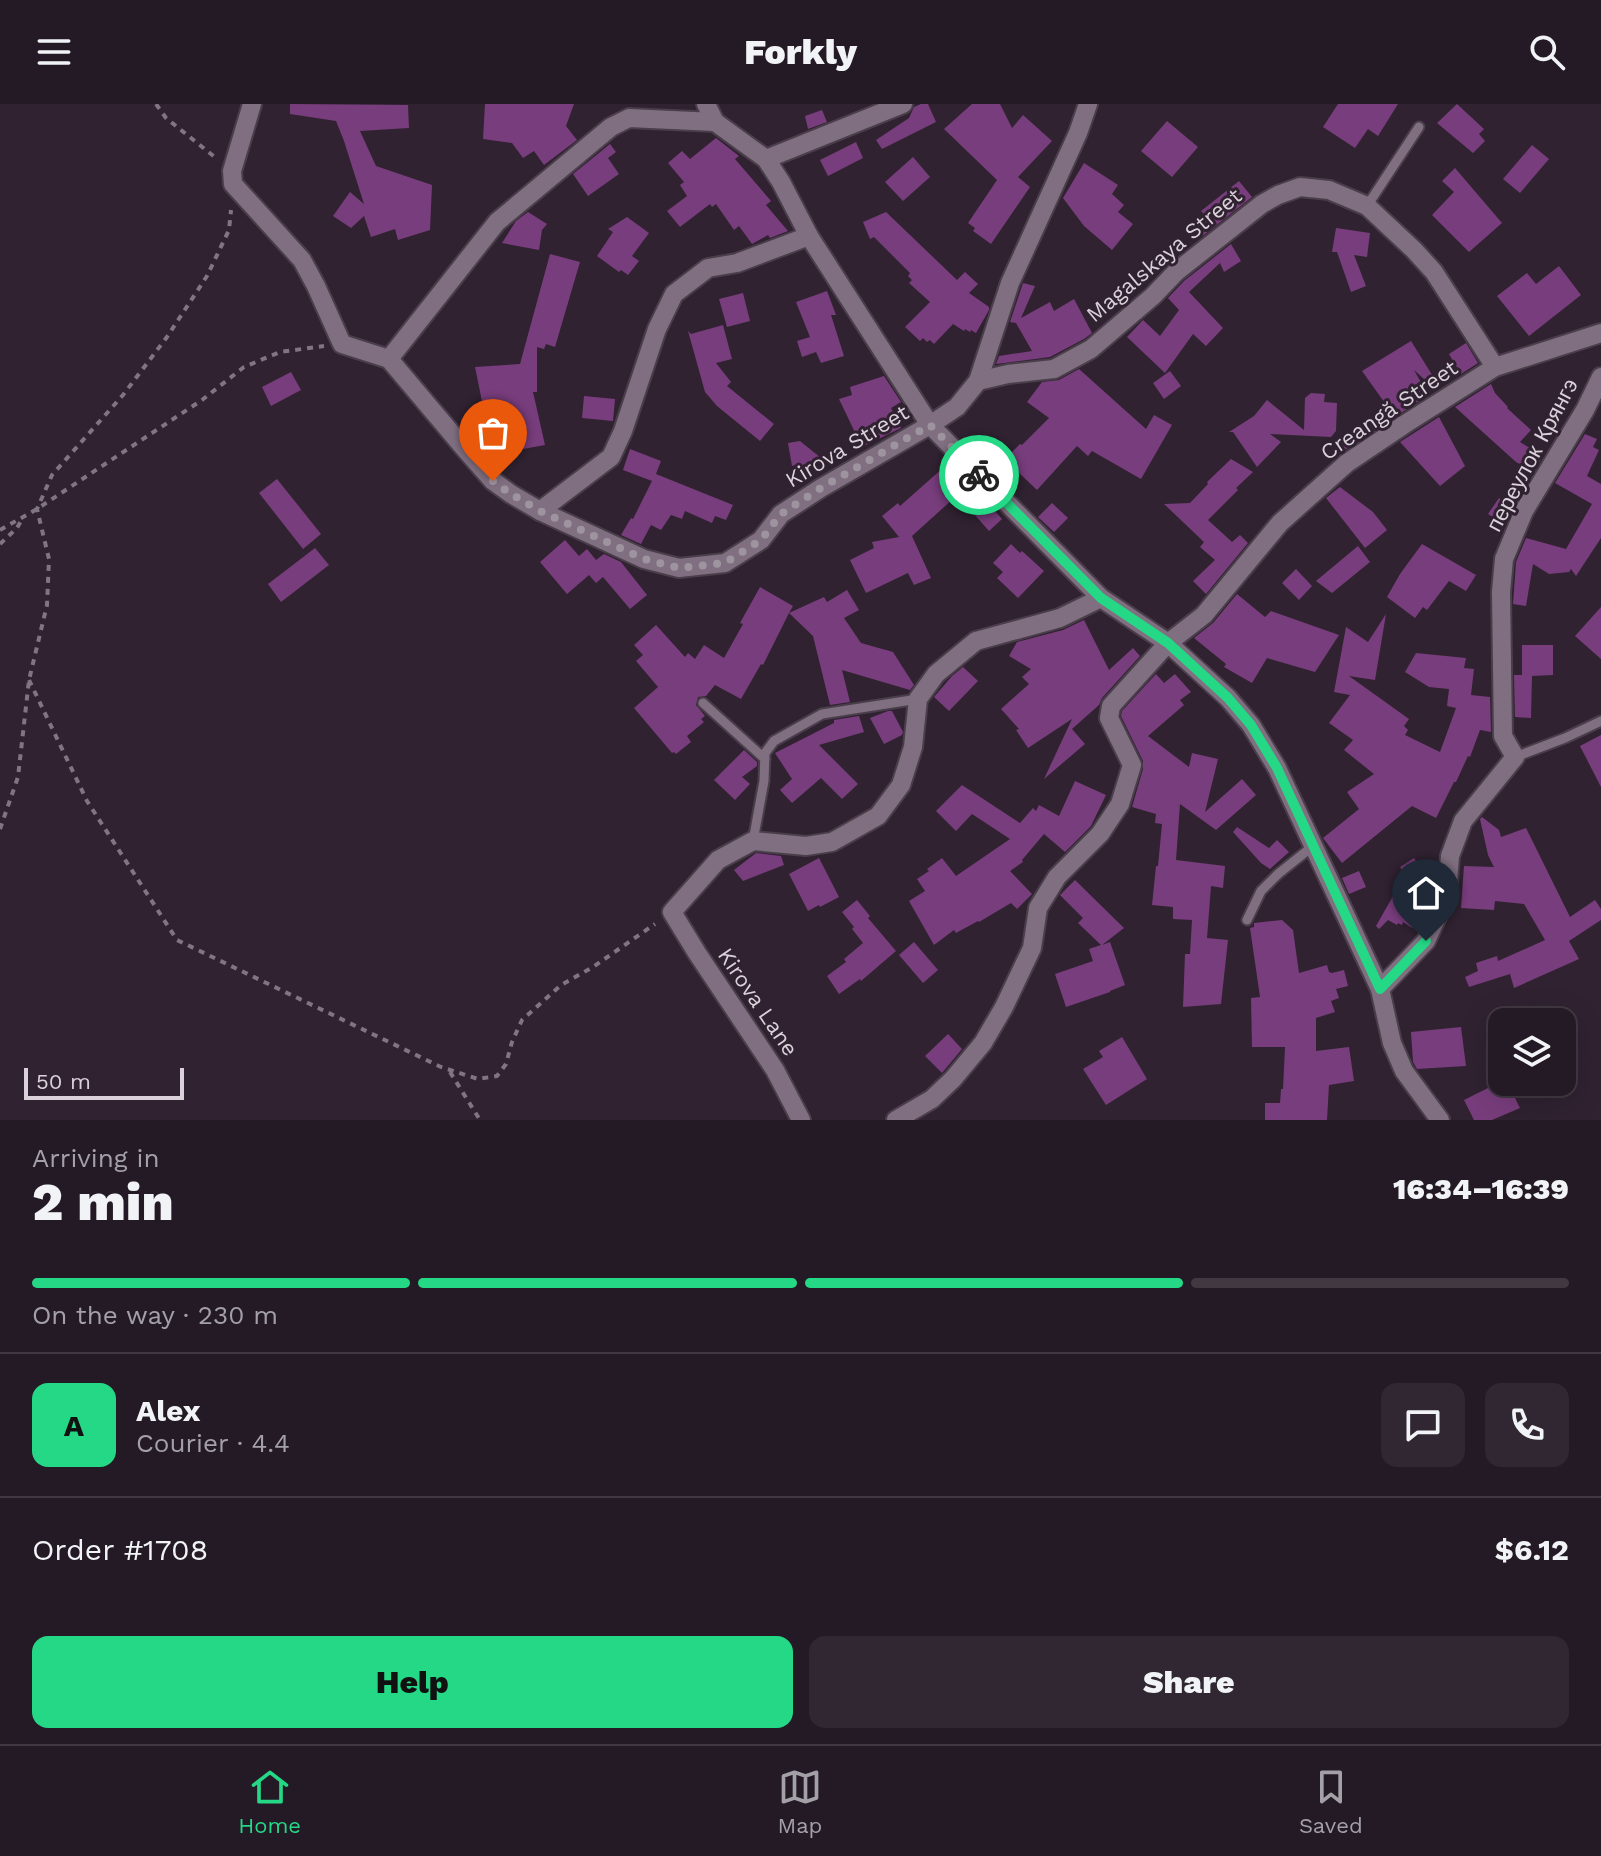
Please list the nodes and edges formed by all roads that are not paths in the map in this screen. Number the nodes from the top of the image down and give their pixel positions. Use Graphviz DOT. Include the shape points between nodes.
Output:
graph roads {
  1 [pos="252,104"];
  2 [pos="706,104"];
  3 [pos="903,104"];
  4 [pos="1088,104"];
  5 [pos="715,122"];
  6 [pos="1419,127"];
  7 [pos="766,159"];
  8 [pos="1367,206"];
  9 [pos="809,236"];
  10 [pos="1601,333"];
  11 [pos="389,359"];
  12 [pos="1495,367"];
  13 [pos="1601,377"];
  14 [pos="978,381"];
  15 [pos="930,425"];
  16 [pos="540,511"];
  17 [pos="1101,598"];
  18 [pos="1168,643"];
  19 [pos="918,699"];
  20 [pos="703,703"];
  21 [pos="1601,721"];
  22 [pos="1515,757"];
  23 [pos="765,759"];
  24 [pos="753,841"];
  25 [pos="1313,846"];
  26 [pos="1247,920"];
  27 [pos="1380,989"];
  28 [pos="801,1120"];
  29 [pos="896,1120"];
  30 [pos="1440,1120"];
  1 -- 11 [label="street" via="232,178 302,260 342,344"];
  2 -- 5 [label="street"];
  3 -- 7 [label="street"];
  4 -- 14 [label="street" via="1010,283"];
  5 -- 7 [label="street"];
  5 -- 11 [label="street" via="629,118 611,127 497,222"];
  6 -- 8 [label="lane"];
  7 -- 9 [label="street"];
  8 -- 12 [label="street, Magalskaya Street" via="1434,272"];
  8 -- 14 [label="street, Magalskaya Street" via="1329,190 1300,187 1278,195 1176,272 1091,349 1054,369"];
  9 -- 15 [label="street"];
  9 -- 16 [label="street" via="708,268 674,294 611,457"];
  10 -- 12 [label="street, Creangă Street"];
  11 -- 16 [label="street, Kirova Street" via="493,481"];
  12 -- 18 [label="street, Creangă Street" via="1347,463 1280,523 1204,615"];
  13 -- 22 [label="street, переулок Крянгэ" via="1524,511 1504,559 1503,736"];
  14 -- 15 [label="street" via="957,407"];
  15 -- 16 [label="street, Kirova Street" via="781,514 761,540 725,563 679,568 644,559"];
  15 -- 17 [label="street, Kirova Street"];
  17 -- 18 [label="street, Kirova Street"];
  17 -- 19 [label="street" via="1060,618 976,641 936,674"];
  18 -- 25 [label="street, Kirova Street" via="1251,725"];
  18 -- 29 [label="street, Creangă Street" via="1111,706 1109,718 1132,765 1120,804 1100,834 1057,877 1038,908 1032,948 983,1043 932,1099"];
  19 -- 23 [label="lane" via="822,714 774,741"];
  19 -- 24 [label="street" via="913,747 901,785 878,816 832,842 806,846"];
  20 -- 23 [label="lane"];
  21 -- 22 [label="lane"];
  22 -- 27 [label="street" via="1463,821 1450,856 1447,895 1426,941"];
  23 -- 24 [label="lane"];
  24 -- 28 [label="street, Kirova Lane" via="718,860 672,912 775,1070"];
  25 -- 26 [label="lane" via="1261,891"];
  25 -- 27 [label="street, Kirova Street"];
  27 -- 30 [label="street, Kirova Street" via="1404,1071"];
}
